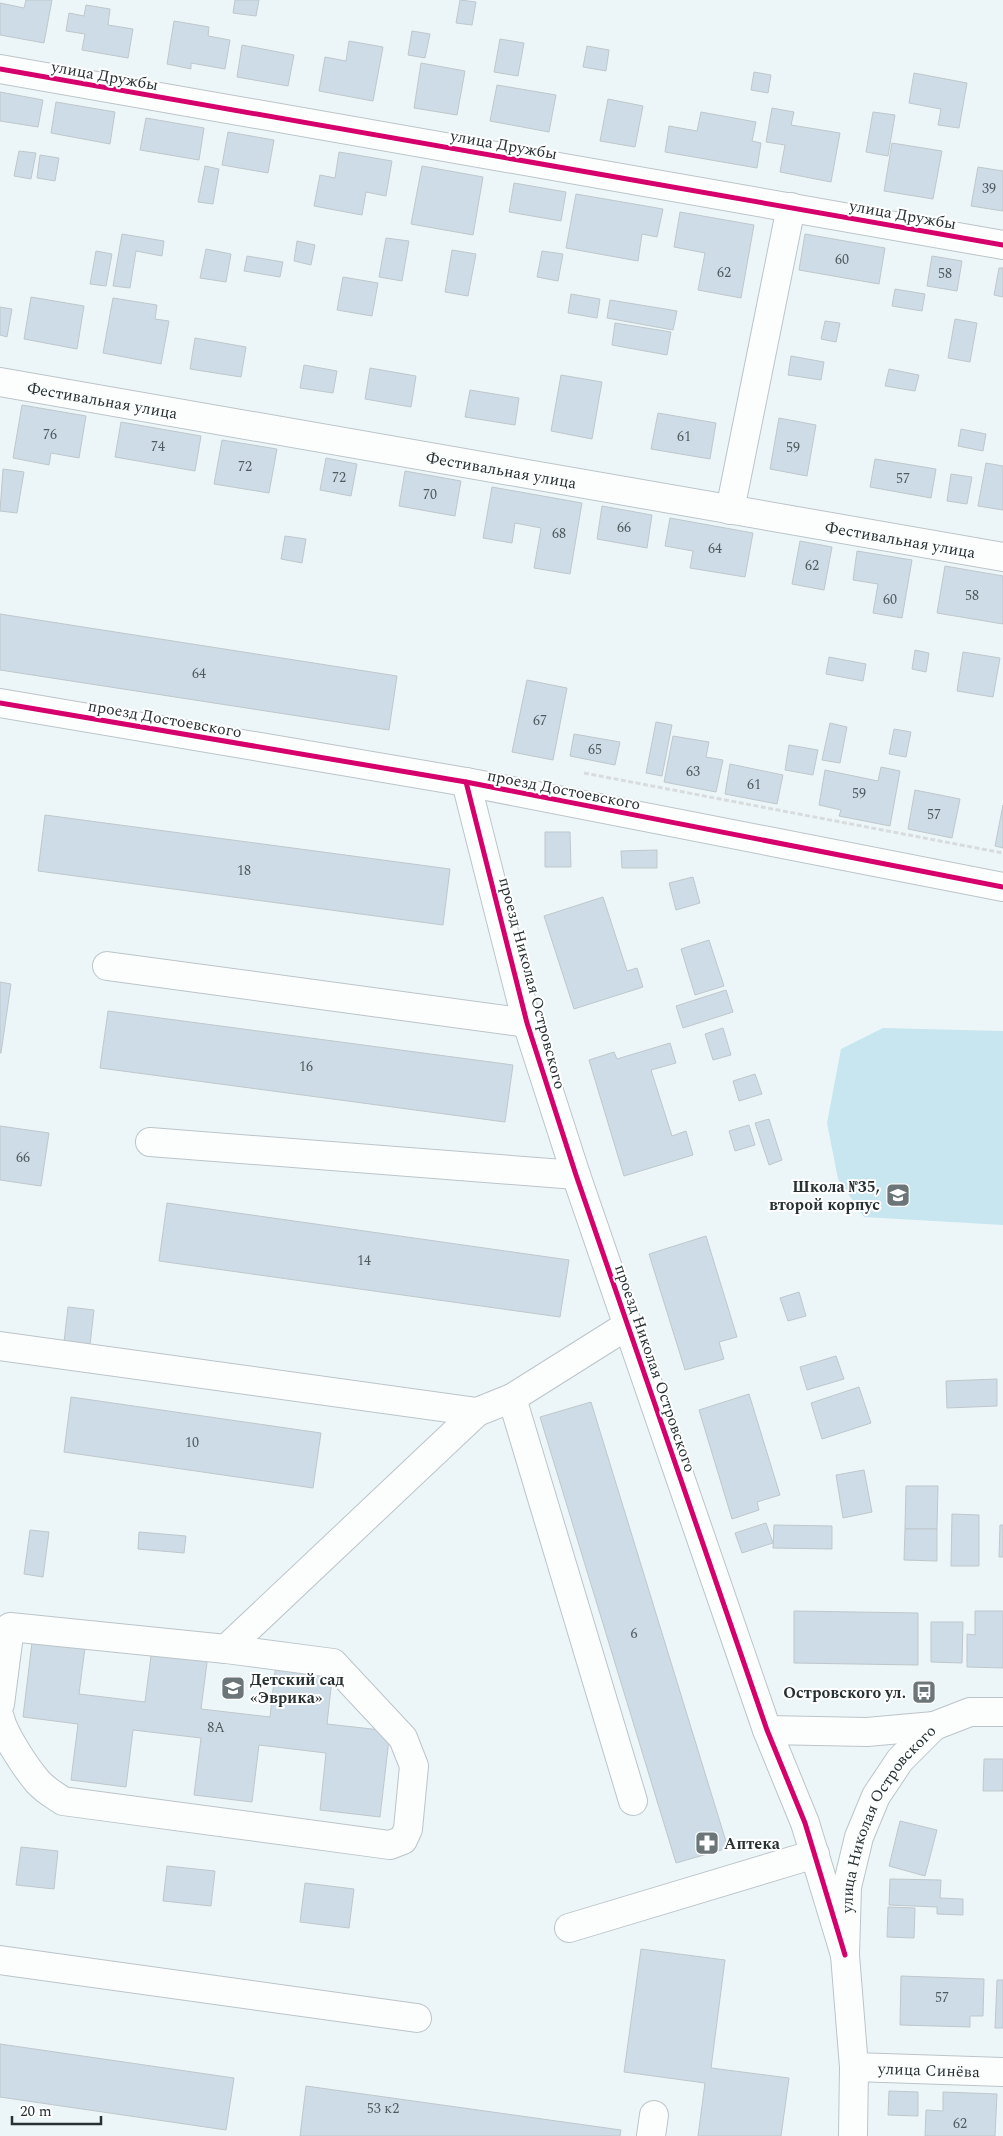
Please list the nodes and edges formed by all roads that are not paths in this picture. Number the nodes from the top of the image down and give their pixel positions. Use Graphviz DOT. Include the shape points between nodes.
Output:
graph roads {
  1 [pos="0,69"];
  2 [pos="790,207"];
  3 [pos="1003,245"];
  4 [pos="0,382"];
  5 [pos="730,510"];
  6 [pos="1003,557"];
  7 [pos="0,703"];
  8 [pos="466,782"];
  9 [pos="1003,887"];
  10 [pos="107,966"];
  11 [pos="528,1023"];
  12 [pos="150,1142"];
  13 [pos="576,1175"];
  14 [pos="628,1326"];
  15 [pos="0,1346"];
  16 [pos="512,1398"];
  17 [pos="477,1412"];
  18 [pos="226,1649"];
  19 [pos="0,1704"];
  20 [pos="1003,1712"];
  21 [pos="0,1718"];
  22 [pos="934,1726"];
  23 [pos="767,1730"];
  24 [pos="633,1801"];
  25 [pos="814,1854"];
  26 [pos="569,1928"];
  27 [pos="845,1956"];
  28 [pos="0,1960"];
  29 [pos="417,2018"];
  30 [pos="854,2067"];
  31 [pos="1003,2072"];
  32 [pos="853,2136"];
  1 -- 2 [label="street, улица Дружбы"];
  2 -- 3 [label="street, улица Дружбы"];
  2 -- 5 [label="street"];
  4 -- 5 [label="street, Фестивальная улица"];
  5 -- 6 [label="street, Фестивальная улица"];
  7 -- 8 [label="street, проезд Достоевского"];
  8 -- 9 [label="street, проезд Достоевского"];
  8 -- 11 [label="street, проезд Николая Островского"];
  10 -- 11 [label="street"];
  11 -- 13 [label="street, проезд Николая Островского"];
  12 -- 13 [label="street"];
  13 -- 14 [label="street, проезд Николая Островского"];
  14 -- 16 [label="street"];
  14 -- 23 [label="street, проезд Николая Островского"];
  15 -- 17 [label="street"];
  16 -- 17 [label="street"];
  16 -- 24 [label="street"];
  17 -- 18 [label="street"];
  18 -- 19 [label="street" via="10,1627"];
  18 -- 21 [label="street" via="333,1663 404,1738 414,1766 408,1829 402,1840 390,1845 345,1840 63,1801 38,1781"];
  20 -- 22 [label="street, улица Николая Островского" via="970,1712"];
  22 -- 23 [label="street" via="867,1732"];
  22 -- 27 [label="street, улица Николая Островского" via="900,1760 876,1796 859,1837 847,1887"];
  23 -- 25 [label="street, проезд Николая Островского" via="805,1823"];
  25 -- 26 [label="street"];
  25 -- 27 [label="street, проезд Николая Островского"];
  27 -- 30 [label="street, улица Николая Островского"];
  28 -- 29 [label="street"];
  30 -- 31 [label="street, улица Синёва"];
  30 -- 32 [label="street, улица Николая Островского"];
}
